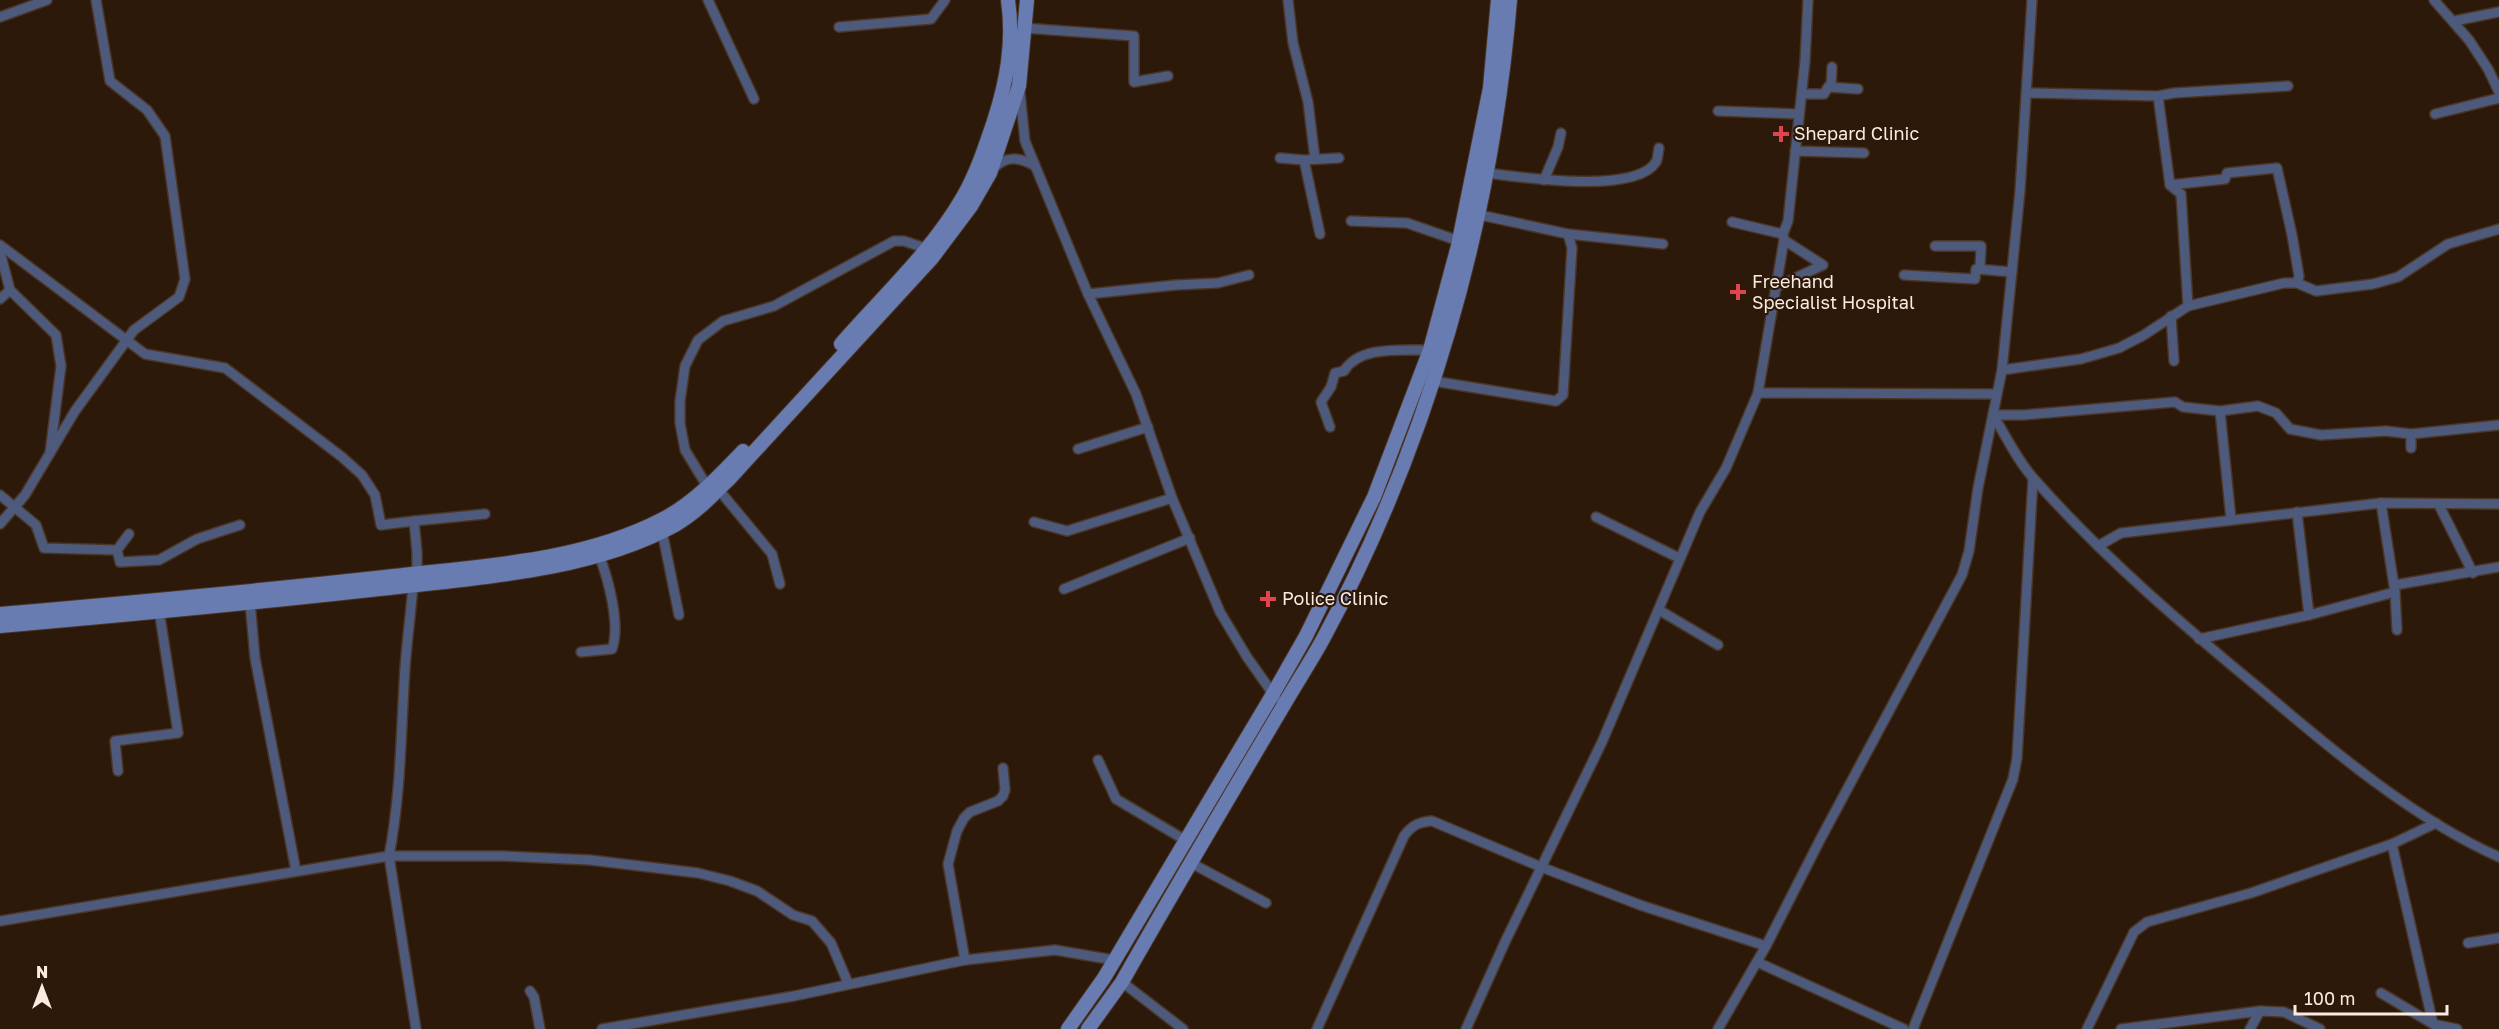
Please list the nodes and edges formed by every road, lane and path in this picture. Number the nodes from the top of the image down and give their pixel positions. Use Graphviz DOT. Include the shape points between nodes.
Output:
graph roads {
  1 [pos="47,0"];
  2 [pos="96,0"];
  3 [pos="708,0"];
  4 [pos="945,0"];
  5 [pos="1008,0"];
  6 [pos="1027,0"];
  7 [pos="1288,0"];
  8 [pos="1498,0"];
  9 [pos="1510,0"];
  10 [pos="1808,0"];
  11 [pos="2032,0"];
  12 [pos="2434,0"];
  13 [pos="2499,12"];
  14 [pos="0,17"];
  15 [pos="2454,21"];
  16 [pos="839,27"];
  17 [pos="1024,28"];
  18 [pos="1832,67"];
  19 [pos="2499,67"];
  20 [pos="2488,69"];
  21 [pos="1168,76"];
  22 [pos="1019,86"];
  23 [pos="2288,86"];
  24 [pos="1831,87"];
  25 [pos="1857,89"];
  26 [pos="2499,92"];
  27 [pos="2027,93"];
  28 [pos="1802,94"];
  29 [pos="2158,96"];
  30 [pos="2499,98"];
  31 [pos="754,99"];
  32 [pos="1718,111"];
  33 [pos="1799,114"];
  34 [pos="2435,114"];
  35 [pos="1560,133"];
  36 [pos="1659,148"];
  37 [pos="1795,151"];
  38 [pos="1864,153"];
  39 [pos="1280,158"];
  40 [pos="1339,158"];
  41 [pos="1315,159"];
  42 [pos="1304,160"];
  43 [pos="1035,166"];
  44 [pos="990,173"];
  45 [pos="1487,173"];
  46 [pos="1544,180"];
  47 [pos="2170,185"];
  48 [pos="1480,214"];
  49 [pos="1351,221"];
  50 [pos="1732,222"];
  51 [pos="2499,229"];
  52 [pos="1320,234"];
  53 [pos="1568,234"];
  54 [pos="1783,237"];
  55 [pos="1459,241"];
  56 [pos="1663,244"];
  57 [pos="0,245"];
  58 [pos="1935,246"];
  59 [pos="925,248"];
  60 [pos="0,252"];
  61 [pos="1980,269"];
  62 [pos="2012,272"];
  63 [pos="1249,275"];
  64 [pos="1905,275"];
  65 [pos="2297,283"];
  66 [pos="1776,287"];
  67 [pos="10,290"];
  68 [pos="1088,294"];
  69 [pos="0,299"];
  70 [pos="2188,306"];
  71 [pos="2171,316"];
  72 [pos="126,341"];
  73 [pos="1430,350"];
  74 [pos="2174,361"];
  75 [pos="2002,370"];
  76 [pos="1433,381"];
  77 [pos="1758,393"];
  78 [pos="1996,394"];
  79 [pos="2220,411"];
  80 [pos="1993,415"];
  81 [pos="2499,425"];
  82 [pos="1148,427"];
  83 [pos="1330,427"];
  84 [pos="2411,434"];
  85 [pos="2411,448"];
  86 [pos="1078,449"];
  87 [pos="49,458"];
  88 [pos="2033,478"];
  89 [pos="713,488"];
  90 [pos="0,495"];
  91 [pos="1172,498"];
  92 [pos="2381,503"];
  93 [pos="2499,504"];
  94 [pos="2439,505"];
  95 [pos="14,506"];
  96 [pos="2297,512"];
  97 [pos="486,514"];
  98 [pos="1596,517"];
  99 [pos="2231,519"];
  100 [pos="414,521"];
  101 [pos="1034,522"];
  102 [pos="0,524"];
  103 [pos="240,525"];
  104 [pos="662,531"];
  105 [pos="129,534"];
  106 [pos="1190,538"];
  107 [pos="2098,546"];
  108 [pos="117,550"];
  109 [pos="599,555"];
  110 [pos="1679,558"];
  111 [pos="2499,567"];
  112 [pos="2473,573"];
  113 [pos="415,579"];
  114 [pos="780,584"];
  115 [pos="1064,589"];
  116 [pos="2395,589"];
  117 [pos="250,602"];
  118 [pos="159,610"];
  119 [pos="1659,610"];
  120 [pos="0,614"];
  121 [pos="680,615"];
  122 [pos="2309,615"];
  123 [pos="0,626"];
  124 [pos="2397,630"];
  125 [pos="2199,639"];
  126 [pos="1718,645"];
  127 [pos="581,652"];
  128 [pos="1273,694"];
  129 [pos="1282,708"];
  130 [pos="1098,760"];
  131 [pos="1003,768"];
  132 [pos="118,771"];
  133 [pos="2436,823"];
  134 [pos="1185,840"];
  135 [pos="2392,844"];
  136 [pos="2496,854"];
  137 [pos="389,856"];
  138 [pos="1191,863"];
  139 [pos="1541,867"];
  140 [pos="296,871"];
  141 [pos="1266,903"];
  142 [pos="0,921"];
  143 [pos="2499,938"];
  144 [pos="2468,943"];
  145 [pos="1766,946"];
  146 [pos="965,960"];
  147 [pos="1114,960"];
  148 [pos="1757,962"];
  149 [pos="1122,981"];
  150 [pos="848,983"];
  151 [pos="530,991"];
  152 [pos="2381,993"];
  153 [pos="2260,1011"];
  154 [pos="2433,1024"];
  155 [pos="416,1029"];
  156 [pos="540,1029"];
  157 [pos="602,1029"];
  158 [pos="1068,1029"];
  159 [pos="1088,1029"];
  160 [pos="1184,1029"];
  161 [pos="1317,1029"];
  162 [pos="1466,1029"];
  163 [pos="1718,1029"];
  164 [pos="1904,1029"];
  165 [pos="1913,1029"];
  166 [pos="2087,1029"];
  167 [pos="2121,1029"];
  168 [pos="2250,1029"];
  169 [pos="2320,1029"];
  170 [pos="2457,1029"];
  1 -- 14 [label="street"];
  2 -- 72 [label="street" via="110,81 147,110 165,136 185,279 179,297 134,330"];
  3 -- 31 [label="street"];
  4 -- 16 [label="street" via="931,20"];
  5 -- 59 [label="main road" via="1011,35 1005,89 975,174"];
  6 -- 17 [label="main road"];
  7 -- 41 [label="street"];
  8 -- 55 [label="main road" via="1490,88"];
  9 -- 45 [label="main road"];
  10 -- 28 [label="street"];
  11 -- 27 [label="street"];
  12 -- 15 [label="street"];
  13 -- 15 [label="street"];
  15 -- 20 [label="street"];
  17 -- 21 [label="street" via="1134,36 1134,82"];
  17 -- 22 [label="main road"];
  18 -- 24 [label="street"];
  19 -- 20 [label="street"];
  20 -- 26 [label="street"];
  22 -- 43 [label="street" via="1023,134"];
  22 -- 44 [label="main road"];
  23 -- 29 [label="street"];
  24 -- 25 [label="street"];
  24 -- 28 [label="street" via="1824,94"];
  27 -- 29 [label="street"];
  27 -- 62 [label="street"];
  28 -- 33 [label="street"];
  29 -- 47 [label="street"];
  30 -- 34 [label="street"];
  32 -- 33 [label="street"];
  33 -- 37 [label="street"];
  35 -- 46 [label="street"];
  36 -- 46 [label="street" via="1657,162 1627,177 1582,183"];
  37 -- 38 [label="street"];
  37 -- 54 [label="street"];
  39 -- 42 [label="street"];
  40 -- 41 [label="street"];
  41 -- 42 [label="street"];
  42 -- 52 [label="street"];
  43 -- 44 [label="street" via="1023,159 1009,158"];
  43 -- 68 [label="street"];
  44 -- 89 [label="main road" via="932,258"];
  45 -- 46 [label="street"];
  45 -- 48 [label="main road"];
  47 -- 65 [label="street" via="2277,168 2292,235"];
  47 -- 70 [label="street" via="2181,194"];
  48 -- 53 [label="street"];
  48 -- 76 [label="main road"];
  49 -- 55 [label="street" via="1407,223"];
  50 -- 54 [label="street"];
  51 -- 65 [label="street" via="2448,244 2398,278 2316,291"];
  53 -- 56 [label="street"];
  53 -- 76 [label="street" via="1572,248 1563,395 1556,401"];
  54 -- 66 [label="street"];
  54 -- 66 [label="street" via="1823,265"];
  55 -- 73 [label="main road"];
  57 -- 72 [label="street"];
  58 -- 61 [label="street" via="1981,246"];
  59 -- 89 [label="main road" via="719,476"];
  59 -- 89 [label="street" via="894,241 774,306 723,321 698,340 685,366 680,423 685,450"];
  60 -- 67 [label="street"];
  61 -- 62 [label="street"];
  61 -- 64 [label="street" via="1976,269 1975,279"];
  62 -- 75 [label="street"];
  63 -- 68 [label="street" via="1218,283"];
  65 -- 70 [label="street"];
  66 -- 77 [label="street"];
  67 -- 69 [label="street"];
  67 -- 87 [label="street" via="56,335 62,366"];
  68 -- 82 [label="street"];
  70 -- 71 [label="street"];
  71 -- 74 [label="street"];
  71 -- 75 [label="street" via="2119,348 2081,359"];
  72 -- 87 [label="street" via="75,411"];
  72 -- 100 [label="street" via="145,354 225,368 362,475 375,495 381,525"];
  73 -- 83 [label="street" via="1360,355 1344,371 1335,372 1321,402"];
  73 -- 128 [label="main road" via="1358,533"];
  75 -- 78 [label="street"];
  76 -- 129 [label="main road" via="1385,511 1323,638"];
  77 -- 78 [label="street"];
  77 -- 110 [label="street" via="1726,468"];
  78 -- 80 [label="street"];
  79 -- 80 [label="street" via="2183,407 2175,402"];
  79 -- 84 [label="street" via="2258,406 2276,413 2290,429 2320,435 2386,431"];
  79 -- 99 [label="street"];
  80 -- 88 [label="street"];
  80 -- 145 [label="street" via="1962,574"];
  81 -- 84 [label="street"];
  82 -- 86 [label="street"];
  82 -- 91 [label="street"];
  84 -- 85 [label="street"];
  87 -- 95 [label="street"];
  88 -- 107 [label="street"];
  88 -- 165 [label="street" via="2013,779"];
  89 -- 104 [label="main road" via="689,516"];
  89 -- 113 [label="main road" via="664,518 616,538 558,554"];
  89 -- 114 [label="street" via="771,554"];
  90 -- 95 [label="street"];
  91 -- 101 [label="street" via="1066,531"];
  91 -- 106 [label="street"];
  92 -- 94 [label="street"];
  92 -- 96 [label="street"];
  92 -- 116 [label="street"];
  93 -- 94 [label="street"];
  94 -- 112 [label="street"];
  95 -- 102 [label="street"];
  95 -- 108 [label="street" via="36,525 44,548"];
  96 -- 99 [label="street"];
  96 -- 122 [label="street"];
  97 -- 100 [label="street"];
  98 -- 110 [label="street"];
  99 -- 107 [label="street" via="2121,533"];
  100 -- 113 [label="street"];
  103 -- 108 [label="street" via="159,560 120,562"];
  104 -- 109 [label="main road"];
  104 -- 121 [label="street"];
  105 -- 108 [label="street"];
  106 -- 115 [label="street"];
  106 -- 128 [label="street" via="1220,612"];
  107 -- 125 [label="street"];
  109 -- 113 [label="main road" via="561,565"];
  109 -- 127 [label="street" via="609,578 614,644 612,649"];
  110 -- 119 [label="street"];
  111 -- 112 [label="street"];
  112 -- 116 [label="street"];
  113 -- 117 [label="main road"];
  113 -- 120 [label="main road"];
  113 -- 137 [label="street"];
  116 -- 122 [label="street"];
  116 -- 124 [label="street"];
  117 -- 118 [label="main road"];
  117 -- 140 [label="street" via="255,658"];
  118 -- 123 [label="main road"];
  118 -- 132 [label="street" via="177,733 115,741"];
  119 -- 126 [label="street"];
  119 -- 139 [label="street" via="1602,742"];
  122 -- 125 [label="street"];
  125 -- 133 [label="street" via="2326,744"];
  128 -- 129 [label="street"];
  128 -- 134 [label="main road"];
  129 -- 138 [label="main road"];
  130 -- 134 [label="street" via="1116,800"];
  131 -- 146 [label="street" via="1003,796 964,818 948,864"];
  133 -- 135 [label="street"];
  133 -- 136 [label="street"];
  134 -- 147 [label="main road"];
  135 -- 154 [label="street"];
  135 -- 166 [label="street" via="2251,893 2147,922 2134,932"];
  137 -- 140 [label="street"];
  137 -- 150 [label="street" via="590,860 698,873 730,881 812,921 831,943"];
  137 -- 155 [label="street"];
  138 -- 141 [label="street"];
  138 -- 149 [label="main road"];
  139 -- 145 [label="street"];
  139 -- 161 [label="street" via="1432,821 1409,828"];
  139 -- 162 [label="street"];
  140 -- 142 [label="street"];
  143 -- 144 [label="street"];
  145 -- 148 [label="street"];
  146 -- 147 [label="street" via="1055,950"];
  146 -- 150 [label="street"];
  147 -- 158 [label="main road"];
  148 -- 163 [label="street"];
  148 -- 164 [label="street"];
  149 -- 159 [label="main road"];
  149 -- 160 [label="street"];
  150 -- 157 [label="street"];
  151 -- 156 [label="street"];
  152 -- 154 [label="street"];
  153 -- 167 [label="street"];
  153 -- 168 [label="street"];
  153 -- 169 [label="street" via="2283,1012"];
  154 -- 170 [label="street"];
}
